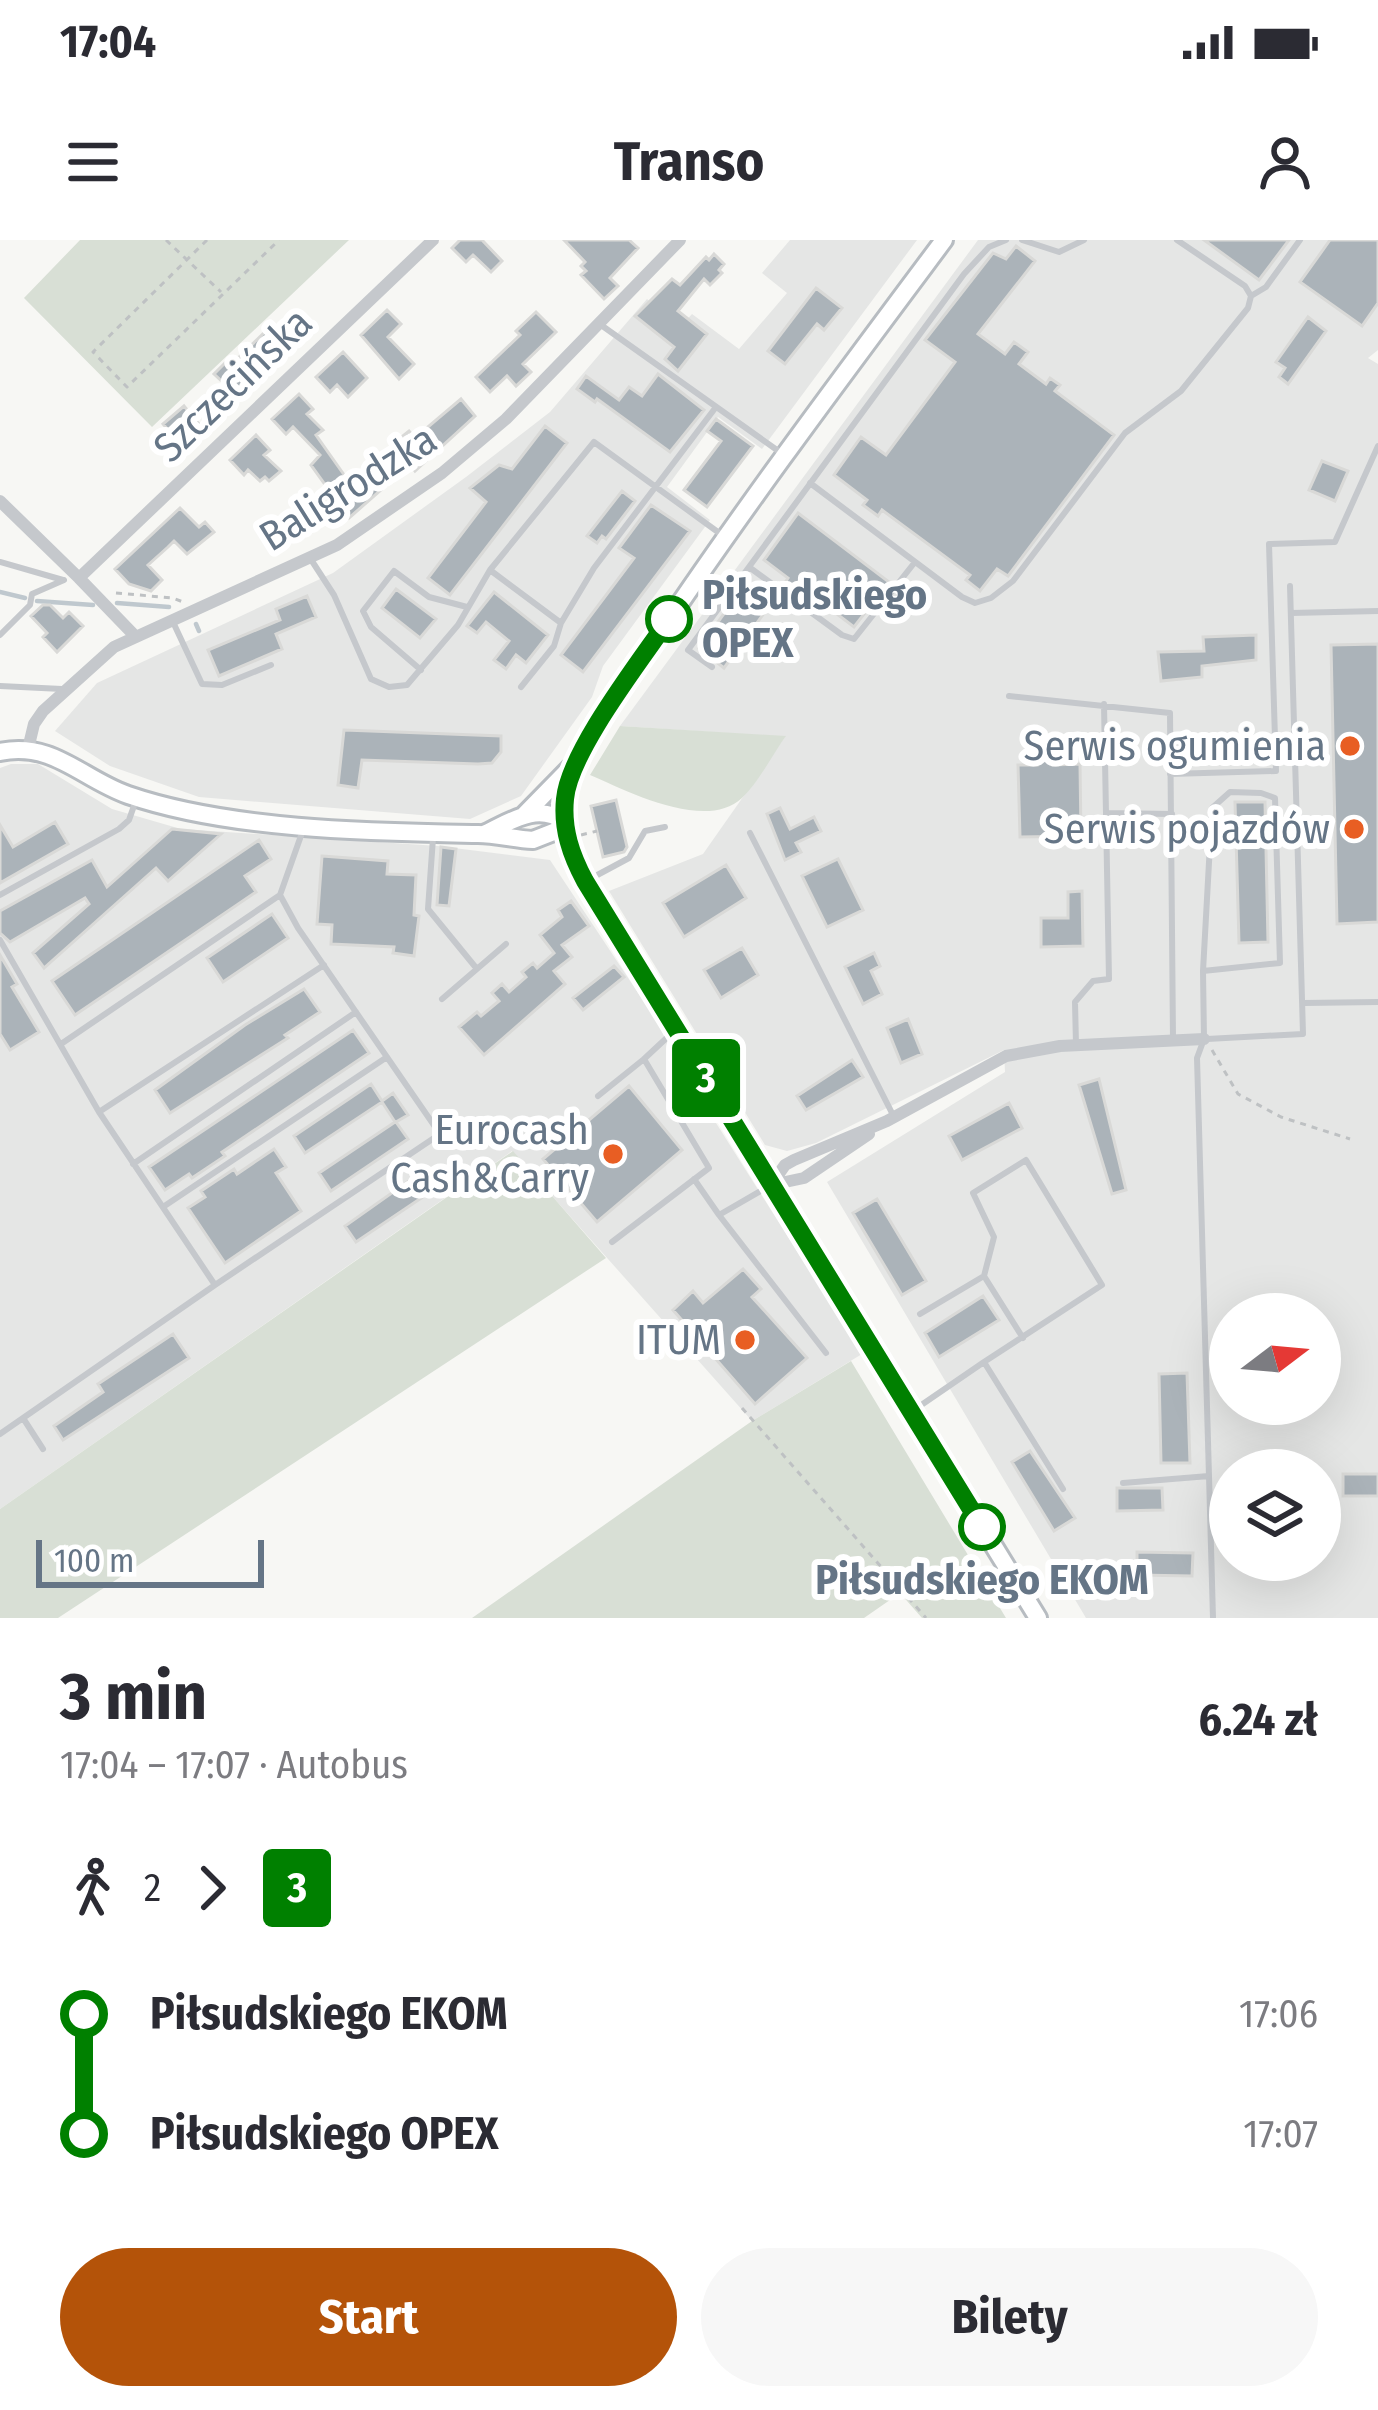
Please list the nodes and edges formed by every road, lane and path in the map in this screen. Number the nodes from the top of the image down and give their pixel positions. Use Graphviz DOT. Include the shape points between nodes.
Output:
graph roads {
  1 [pos="166,240"];
  2 [pos="207,240"];
  3 [pos="279,240"];
  4 [pos="433,240"];
  5 [pos="680,240"];
  6 [pos="944,240"];
  7 [pos="1006,240"];
  8 [pos="1022,240"];
  9 [pos="1084,240"];
  10 [pos="1177,240"];
  11 [pos="1300,240"];
  12 [pos="187,260"];
  13 [pos="223,294"];
  14 [pos="1251,296"];
  15 [pos="601,325"];
  16 [pos="716,407"];
  17 [pos="1378,446"];
  18 [pos="785,456"];
  19 [pos="810,483"];
  20 [pos="657,487"];
  21 [pos="0,502"];
  22 [pos="725,537"];
  23 [pos="310,558"];
  24 [pos="0,562"];
  25 [pos="915,562"];
  26 [pos="749,567"];
  27 [pos="490,570"];
  28 [pos="71,579"];
  29 [pos="1290,586"];
  30 [pos="98,597"];
  31 [pos="468,608"];
  32 [pos="192,610"];
  33 [pos="1378,611"];
  34 [pos="1291,613"];
  35 [pos="172,618"];
  36 [pos="561,623"];
  37 [pos="0,634"];
  38 [pos="134,635"];
  39 [pos="272,665"];
  40 [pos="712,667"];
  41 [pos="421,670"];
  42 [pos="0,686"];
  43 [pos="521,687"];
  44 [pos="66,690"];
  45 [pos="1009,696"];
  46 [pos="1104,704"];
  47 [pos="28,749"];
  48 [pos="0,752"];
  49 [pos="579,758"];
  50 [pos="1170,774"];
  51 [pos="137,798"];
  52 [pos="1106,813"];
  53 [pos="1172,814"];
  54 [pos="524,815"];
  55 [pos="566,822"];
  56 [pos="305,825"];
  57 [pos="665,827"];
  58 [pos="597,831"];
  59 [pos="751,833"];
  60 [pos="434,834"];
  61 [pos="483,834"];
  62 [pos="582,835"];
  63 [pos="533,840"];
  64 [pos="574,860"];
  65 [pos="585,881"];
  66 [pos="0,895"];
  67 [pos="280,895"];
  68 [pos="0,940"];
  69 [pos="506,944"];
  70 [pos="324,965"];
  71 [pos="477,969"];
  72 [pos="1203,970"];
  73 [pos="442,999"];
  74 [pos="1378,1002"];
  75 [pos="1302,1004"];
  76 [pos="356,1012"];
  77 [pos="676,1030"];
  78 [pos="1204,1039"];
  79 [pos="1173,1040"];
  80 [pos="61,1044"];
  81 [pos="1076,1045"];
  82 [pos="387,1058"];
  83 [pos="644,1060"];
  84 [pos="598,1096"];
  85 [pos="99,1112"];
  86 [pos="890,1119"];
  87 [pos="1350,1139"];
  88 [pos="134,1164"];
  89 [pos="694,1179"];
  90 [pos="768,1179"];
  91 [pos="163,1207"];
  92 [pos="719,1215"];
  93 [pos="612,1242"];
  94 [pos="984,1276"];
  95 [pos="215,1285"];
  96 [pos="920,1314"];
  97 [pos="1023,1338"];
  98 [pos="826,1353"];
  99 [pos="984,1362"];
  100 [pos="742,1408"];
  101 [pos="911,1412"];
  102 [pos="22,1418"];
  103 [pos="0,1434"];
  104 [pos="43,1449"];
  105 [pos="1209,1476"];
  106 [pos="1123,1484"];
  107 [pos="1063,1489"];
  108 [pos="1213,1581"];
  109 [pos="926,1618"];
  110 [pos="1038,1618"];
  111 [pos="1214,1618"];
  1 -- 12 [label="path"];
  2 -- 12 [label="path"];
  3 -- 13 [label="path"];
  4 -- 28 [label="street, Szczecińska"];
  5 -- 15 [label="street, Baligrodzka"];
  6 -- 18 [label="main road"];
  7 -- 19 [label="lane" via="964,274"];
  8 -- 9 [label="lane" via="1059,252"];
  10 -- 14 [label="lane"];
  11 -- 14 [label="lane"];
  12 -- 13 [label="path"];
  12 -- 13 [label="path" via="93,352 127,387"];
  14 -- 25 [label="lane" via="1181,392 1125,433 1013,581 975,604"];
  15 -- 16 [label="lane"];
  15 -- 23 [label="street, Baligrodzka" via="442,473"];
  16 -- 18 [label="lane"];
  16 -- 20 [label="lane"];
  17 -- 50 [label="lane" via="1335,542 1269,544 1276,771"];
  18 -- 22 [label="main road"];
  19 -- 25 [label="lane"];
  19 -- 26 [label="lane"];
  20 -- 22 [label="lane"];
  20 -- 27 [label="lane" via="594,442"];
  20 -- 36 [label="lane"];
  21 -- 28 [label="street"];
  22 -- 49 [label="main road"];
  23 -- 32 [label="street, Baligrodzka"];
  23 -- 41 [label="lane" via="371,679 398,687"];
  24 -- 28 [label="lane"];
  25 -- 26 [label="lane" via="854,639"];
  26 -- 40 [label="lane" via="688,650"];
  27 -- 31 [label="lane"];
  27 -- 36 [label="lane"];
  28 -- 30 [label="street"];
  28 -- 37 [label="lane" via="32,594"];
  29 -- 34 [label="lane"];
  30 -- 32 [label="path" via="172,598"];
  30 -- 38 [label="street"];
  31 -- 41 [label="lane"];
  31 -- 41 [label="lane" via="428,597 394,571 363,611 370,627"];
  32 -- 35 [label="street, Baligrodzka"];
  33 -- 34 [label="lane"];
  34 -- 75 [label="lane"];
  35 -- 38 [label="street, Baligrodzka"];
  35 -- 39 [label="lane" via="202,684 222,686"];
  36 -- 43 [label="lane" via="554,646"];
  38 -- 44 [label="street, Baligrodzka"];
  42 -- 44 [label="lane"];
  44 -- 47 [label="street, Baligrodzka" via="34,724"];
  45 -- 46 [label="lane"];
  46 -- 50 [label="lane" via="1170,713"];
  46 -- 52 [label="lane"];
  47 -- 48 [label="main road"];
  47 -- 51 [label="main road"];
  49 -- 54 [label="main road"];
  49 -- 55 [label="main road"];
  50 -- 53 [label="lane"];
  51 -- 56 [label="main road"];
  51 -- 66 [label="lane" via="118,829"];
  52 -- 53 [label="lane"];
  52 -- 81 [label="lane" via="1109,979 1093,981 1076,1002"];
  53 -- 79 [label="lane"];
  54 -- 55 [label="main road" via="554,813"];
  54 -- 61 [label="main road"];
  55 -- 63 [label="main road"];
  55 -- 64 [label="main road"];
  56 -- 60 [label="main road"];
  56 -- 67 [label="lane"];
  57 -- 65 [label="lane" via="645,831 629,859"];
  58 -- 62 [label="path"];
  59 -- 86 [label="lane"];
  60 -- 61 [label="main road"];
  60 -- 71 [label="lane" via="428,909"];
  61 -- 63 [label="main road"];
  63 -- 64 [label="main road"];
  64 -- 65 [label="main road"];
  65 -- 77 [label="main road"];
  67 -- 70 [label="lane"];
  67 -- 80 [label="lane"];
  68 -- 80 [label="lane"];
  69 -- 71 [label="lane"];
  70 -- 76 [label="lane"];
  70 -- 85 [label="lane"];
  71 -- 73 [label="lane"];
  72 -- 72 [label="lane" via="1280,963 1275,798 1230,793 1212,808"];
  72 -- 78 [label="lane"];
  74 -- 75 [label="lane"];
  75 -- 78 [label="lane" via="1303,1034"];
  76 -- 82 [label="lane"];
  76 -- 88 [label="lane"];
  77 -- 83 [label="lane"];
  77 -- 90 [label="main road"];
  78 -- 79 [label="street"];
  78 -- 87 [label="path" via="1238,1094"];
  78 -- 105 [label="lane" via="1197,1058"];
  79 -- 81 [label="street"];
  80 -- 85 [label="lane"];
  81 -- 86 [label="street" via="1006,1056"];
  82 -- 91 [label="lane"];
  82 -- 95 [label="lane" via="440,1134"];
  83 -- 84 [label="lane"];
  83 -- 89 [label="lane" via="709,1168"];
  85 -- 88 [label="lane"];
  86 -- 90 [label="street"];
  86 -- 90 [label="street" via="804,1178"];
  88 -- 91 [label="lane"];
  89 -- 92 [label="lane"];
  89 -- 93 [label="lane"];
  90 -- 92 [label="lane"];
  90 -- 101 [label="main road"];
  91 -- 95 [label="lane"];
  92 -- 98 [label="lane"];
  94 -- 96 [label="lane"];
  94 -- 97 [label="lane"];
  94 -- 97 [label="lane" via="994,1237 973,1193 1026,1160 1102,1285"];
  95 -- 102 [label="lane"];
  97 -- 99 [label="lane"];
  99 -- 101 [label="lane"];
  99 -- 107 [label="lane"];
  100 -- 109 [label="path"];
  101 -- 110 [label="main road"];
  102 -- 103 [label="lane"];
  102 -- 104 [label="lane"];
  105 -- 106 [label="lane"];
  108 -- 111 [label="lane"];
}
